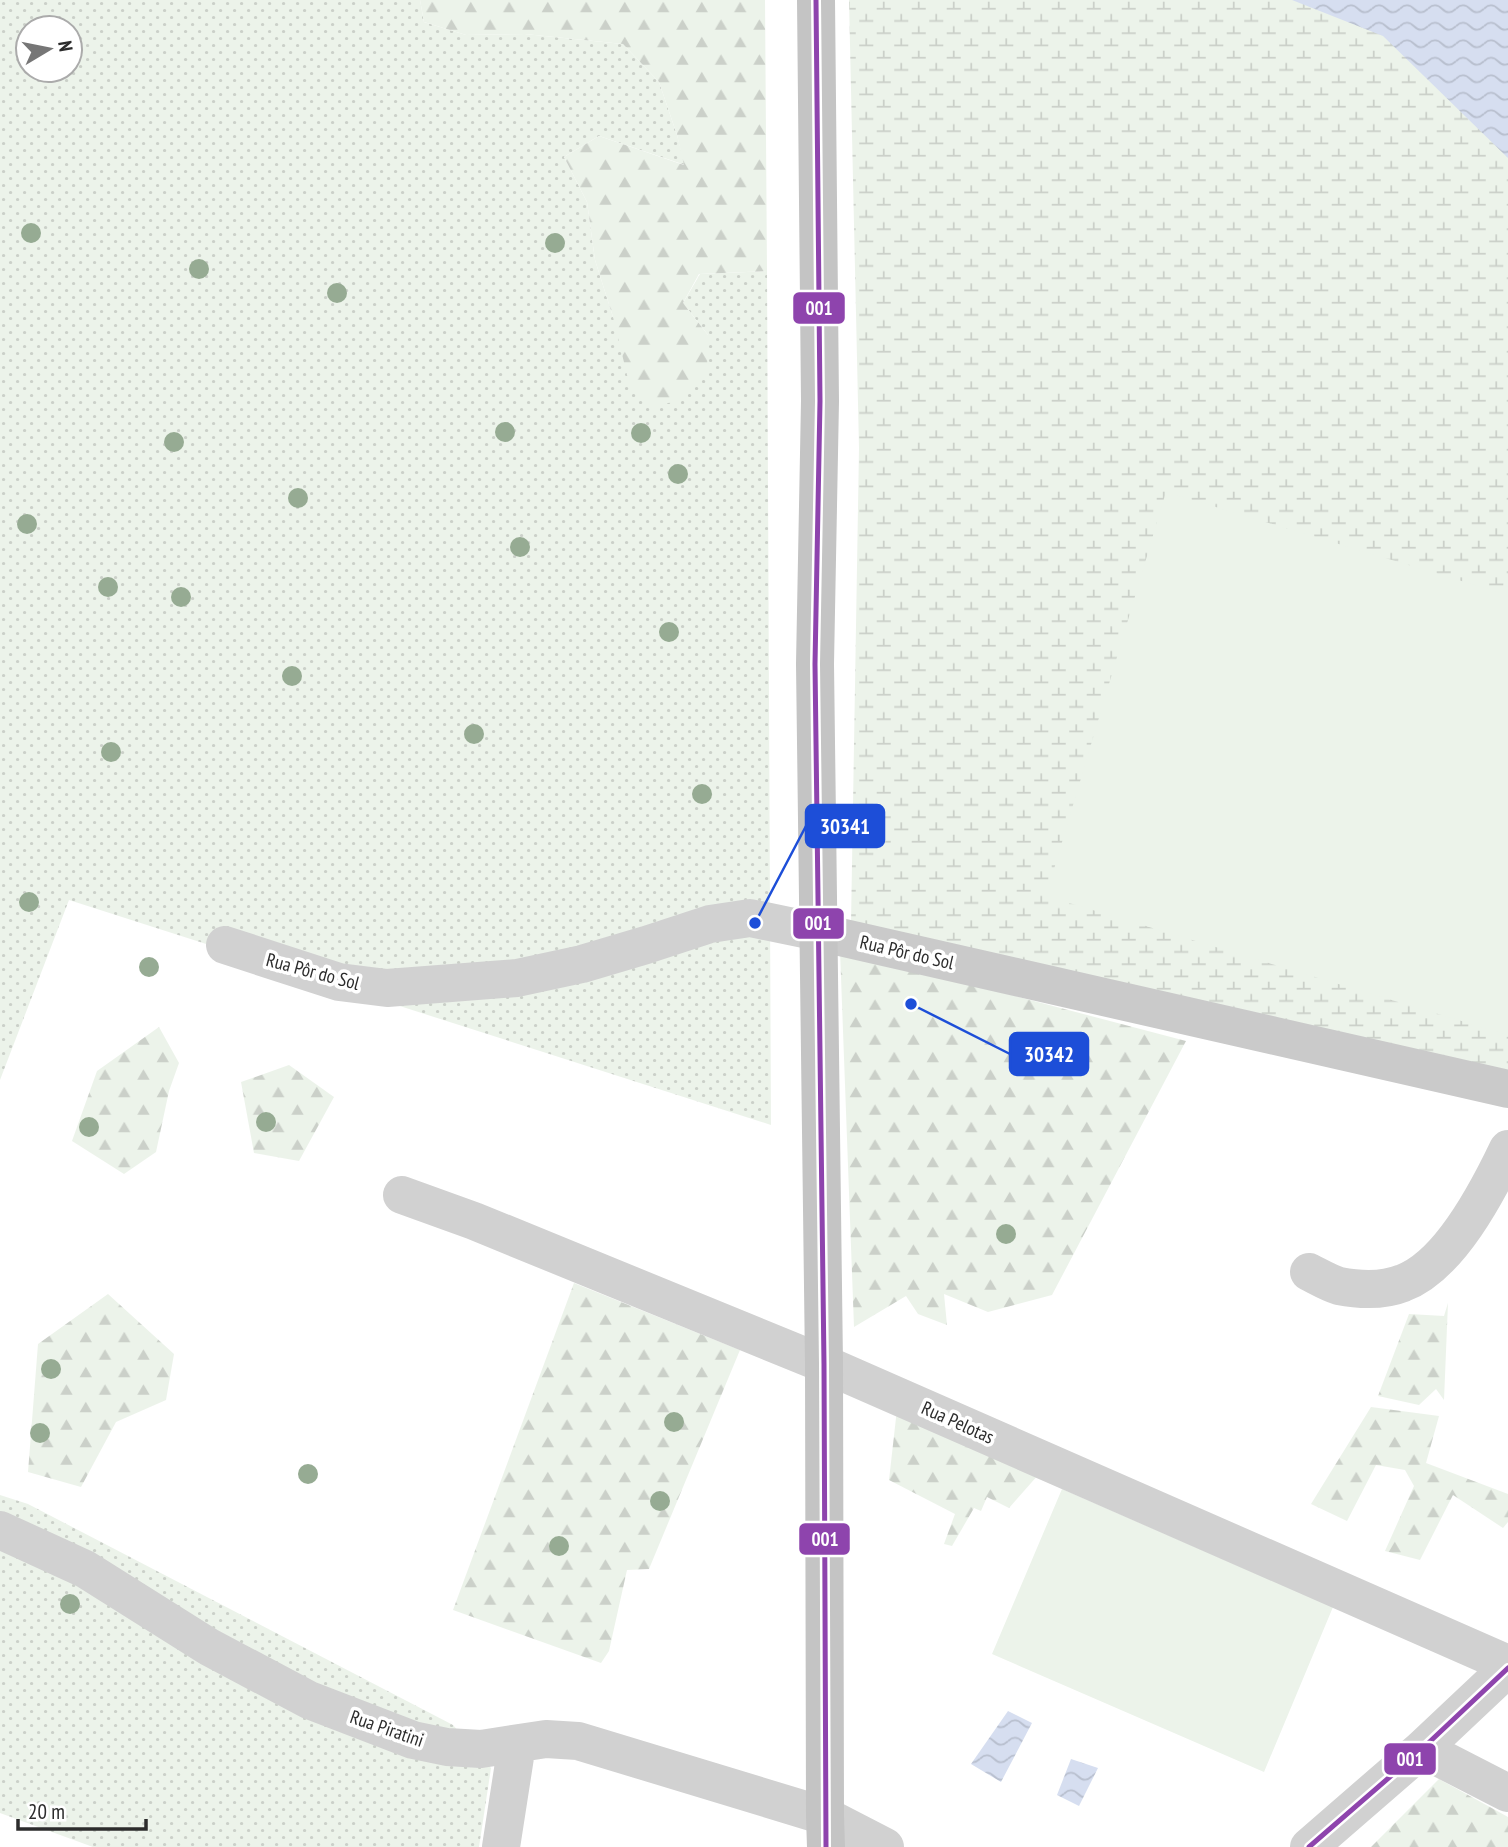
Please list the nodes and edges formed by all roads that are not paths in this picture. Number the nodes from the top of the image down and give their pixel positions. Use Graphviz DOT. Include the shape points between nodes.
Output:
graph roads {
  1 [pos="816,0"];
  2 [pos="818,932"];
  3 [pos="225,945"];
  4 [pos="1508,1089"];
  5 [pos="1508,1149"];
  6 [pos="401,1195"];
  7 [pos="1310,1272"];
  8 [pos="824,1364"];
  9 [pos="0,1530"];
  10 [pos="1508,1666"];
  11 [pos="517,1744"];
  12 [pos="1422,1749"];
  13 [pos="1508,1793"];
  14 [pos="825,1831"];
  15 [pos="500,1847"];
  16 [pos="885,1847"];
  17 [pos="1309,1847"];
  1 -- 2 [label="main road"];
  2 -- 3 [label="street, Rua Pôr do Sol" via="750,918 710,924 582,964 517,978 387,988 339,982"];
  2 -- 4 [label="main road, Rua Pôr do Sol"];
  2 -- 8 [label="main road"];
  5 -- 7 [label="street" via="1464,1226 1420,1275 1385,1289 1363,1289 1336,1285"];
  6 -- 8 [label="street, Rua Pelotas"];
  8 -- 10 [label="street, Rua Pelotas"];
  8 -- 14 [label="main road"];
  9 -- 11 [label="street, Rua Piratini" via="85,1569 209,1647 309,1700 413,1740 481,1749"];
  10 -- 12 [label="street"];
  11 -- 14 [label="street, Rua Piratini" via="545,1739 578,1741"];
  11 -- 15 [label="street"];
  12 -- 13 [label="street"];
  12 -- 17 [label="street"];
  14 -- 16 [label="street, Rua Piratini"];
}
